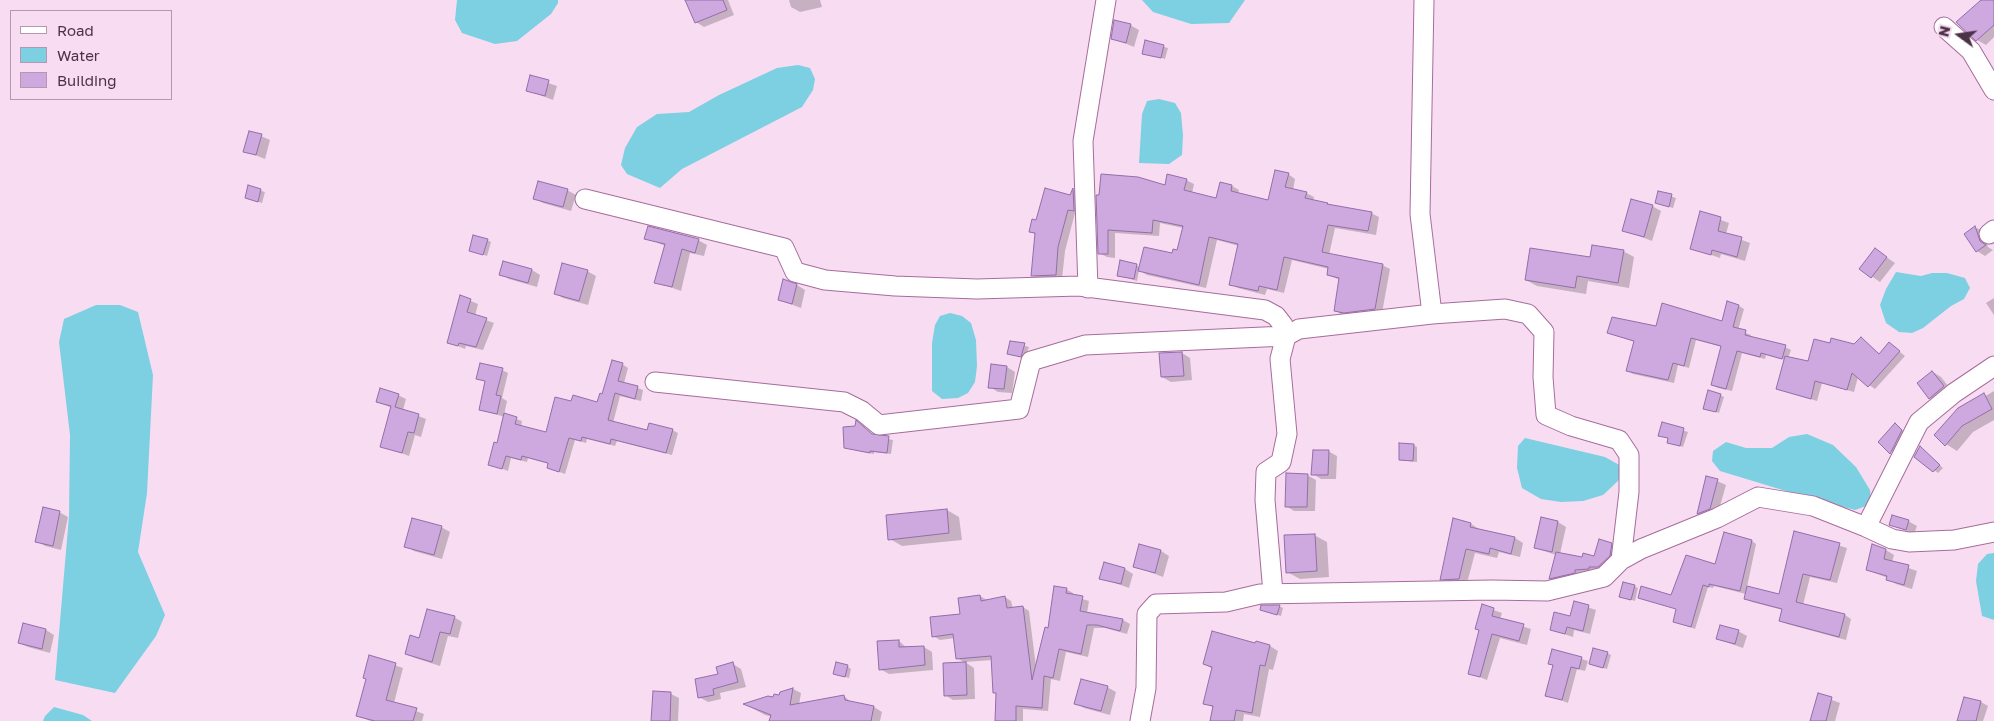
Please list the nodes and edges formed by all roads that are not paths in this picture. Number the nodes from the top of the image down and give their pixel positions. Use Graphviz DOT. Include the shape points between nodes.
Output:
graph roads {
  1 [pos="1106,0"];
  2 [pos="1424,0"];
  3 [pos="1944,27"];
  4 [pos="1994,90"];
  5 [pos="585,199"];
  6 [pos="1088,288"];
  7 [pos="1432,314"];
  8 [pos="1286,336"];
  9 [pos="1994,366"];
  10 [pos="655,382"];
  11 [pos="1866,528"];
  12 [pos="1994,532"];
  13 [pos="1621,560"];
  14 [pos="1273,593"];
  15 [pos="1140,721"];
  1 -- 6 [label="street" via="1083,141"];
  2 -- 7 [label="street" via="1420,214"];
  3 -- 4 [label="street" via="1971,51"];
  5 -- 6 [label="street" via="784,248 795,272 825,280 977,289"];
  6 -- 8 [label="street" via="1265,310 1276,316"];
  7 -- 8 [label="street" via="1299,329"];
  7 -- 13 [label="street" via="1504,309 1528,314 1544,332 1542,377 1546,415 1570,426 1619,440 1629,455 1629,492"];
  8 -- 10 [label="street" via="1085,345 1031,361 1019,409 879,425 844,402"];
  8 -- 14 [label="street" via="1280,359 1287,434 1281,462 1266,472 1265,500"];
  9 -- 11 [label="street" via="1919,422"];
  11 -- 12 [label="street" via="1909,542 1954,540"];
  11 -- 13 [label="street" via="1813,506 1758,497"];
  13 -- 14 [label="street" via="1604,577 1547,591"];
  14 -- 15 [label="street" via="1226,602 1156,604 1147,614 1146,688"];
}
